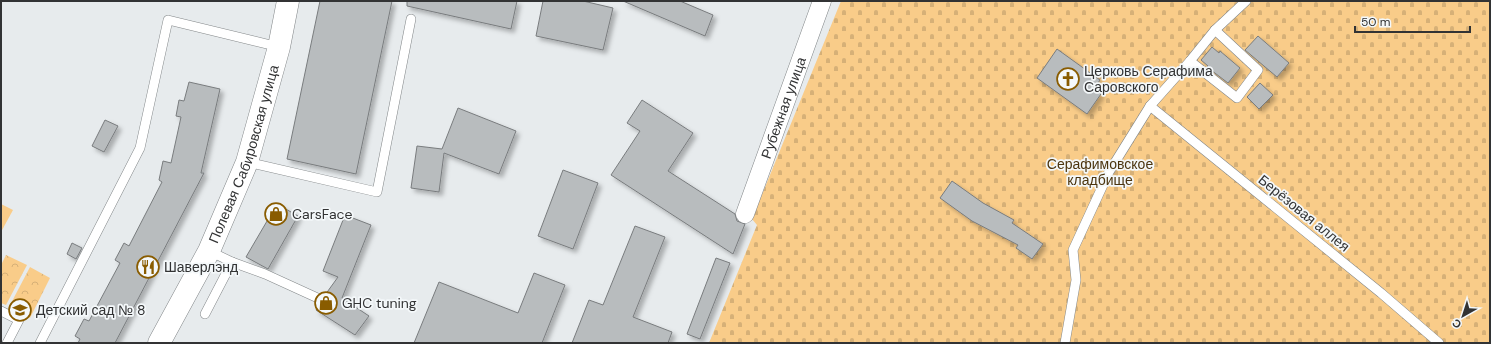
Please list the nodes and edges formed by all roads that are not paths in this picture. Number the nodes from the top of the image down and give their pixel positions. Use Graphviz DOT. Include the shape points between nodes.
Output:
graph roads {
  1 [pos="288,1"];
  2 [pos="822,1"];
  3 [pos="1246,1"];
  4 [pos="411,19"];
  5 [pos="1215,30"];
  6 [pos="279,47"];
  7 [pos="1190,61"];
  8 [pos="1150,106"];
  9 [pos="248,162"];
  10 [pos="745,214"];
  11 [pos="209,251"];
  12 [pos="232,262"];
  13 [pos="322,300"];
  14 [pos="1,311"];
  15 [pos="205,314"];
  16 [pos="7,343"];
  17 [pos="40,343"];
  18 [pos="159,343"];
  19 [pos="1065,343"];
  20 [pos="1439,343"];
  1 -- 6 [label="street, Полевая Сабировская улица"];
  2 -- 10 [label="street, Рубежная улица"];
  3 -- 5 [label="lane"];
  4 -- 9 [label="lane" via="377,192"];
  5 -- 7 [label="lane"];
  5 -- 7 [label="lane" via="1258,70 1237,98"];
  6 -- 9 [label="street, Полевая Сабировская улица"];
  6 -- 17 [label="lane" via="168,20 140,148"];
  7 -- 8 [label="lane"];
  8 -- 19 [label="lane" via="1110,172 1073,250 1076,280"];
  8 -- 20 [label="lane, Берёзовая аллея"];
  9 -- 11 [label="street, Полевая Сабировская улица"];
  11 -- 12 [label="lane"];
  11 -- 18 [label="street, Полевая Сабировская улица"];
  12 -- 13 [label="lane"];
  12 -- 15 [label="lane"];
  14 -- 16 [label="lane" via="18,320"];
}
